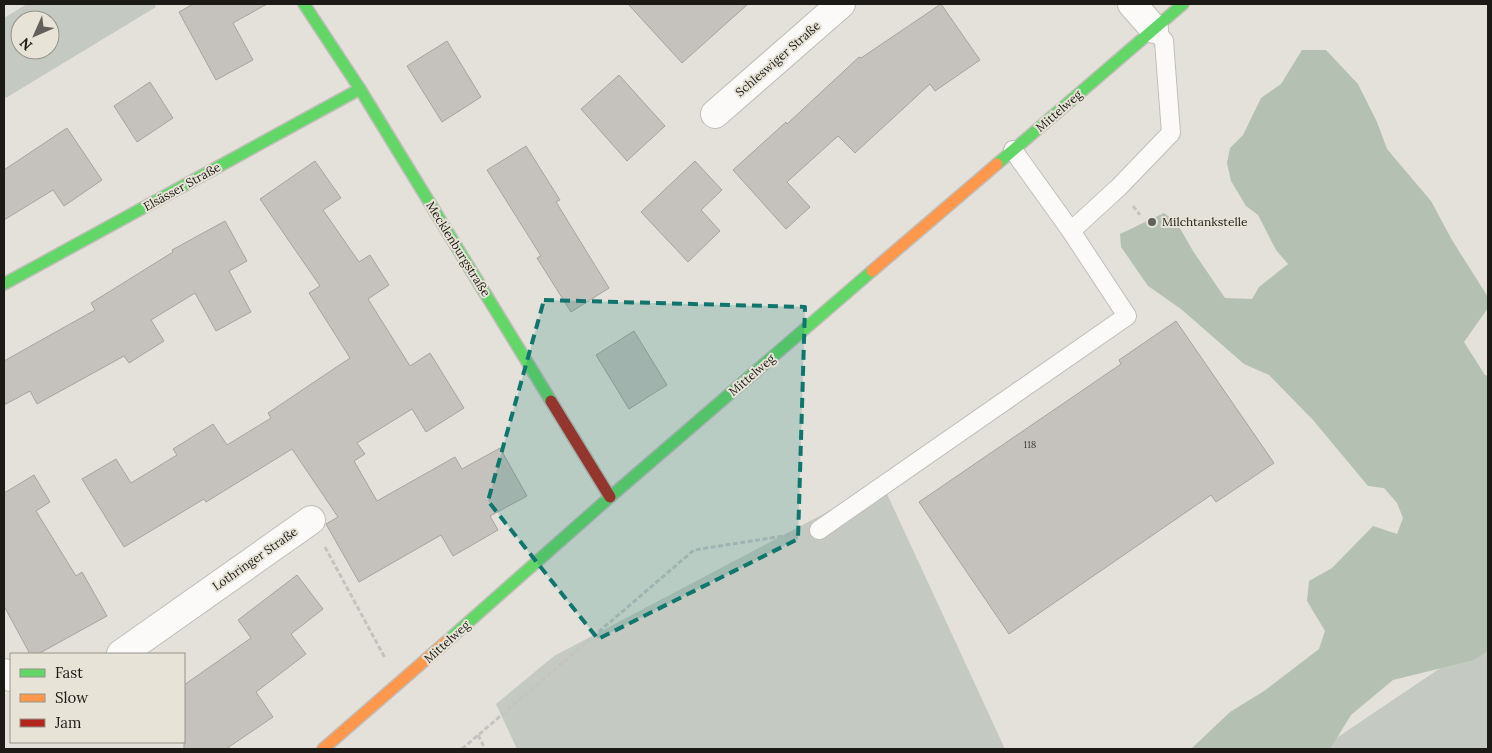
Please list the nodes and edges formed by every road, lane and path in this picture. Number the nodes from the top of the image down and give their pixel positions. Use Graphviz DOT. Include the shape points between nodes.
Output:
graph roads {
  1 [pos="304,4"];
  2 [pos="841,4"];
  3 [pos="1132,4"];
  4 [pos="1183,4"];
  5 [pos="1154,29"];
  6 [pos="360,89"];
  7 [pos="715,114"];
  8 [pos="1013,150"];
  9 [pos="1071,230"];
  10 [pos="4,284"];
  11 [pos="610,497"];
  12 [pos="311,520"];
  13 [pos="819,530"];
  14 [pos="122,653"];
  15 [pos="399,684"];
  16 [pos="478,735"];
  17 [pos="323,749"];
  18 [pos="462,749"];
  19 [pos="484,749"];
  1 -- 6 [label="street, Mecklenburgstraße"];
  2 -- 7 [label="street, Schleswiger Straße"];
  3 -- 5 [label="street"];
  4 -- 5 [label="street, Mittelweg"];
  5 -- 8 [label="street, Mittelweg"];
  5 -- 9 [label="lane" via="1164,41 1171,134 1119,188"];
  6 -- 10 [label="street, Elsässer Straße"];
  6 -- 11 [label="street, Mecklenburgstraße"];
  8 -- 9 [label="lane"];
  8 -- 11 [label="street, Mittelweg"];
  9 -- 13 [label="lane" via="1127,316"];
  11 -- 15 [label="street, Mittelweg"];
  12 -- 14 [label="street, Lothringer Straße"];
  12 -- 15 [label="path, Lothringer Straße"];
  13 -- 16 [label="path" via="694,550"];
  15 -- 17 [label="street, Mittelweg"];
  16 -- 18 [label="path"];
  16 -- 19 [label="path"];
}
